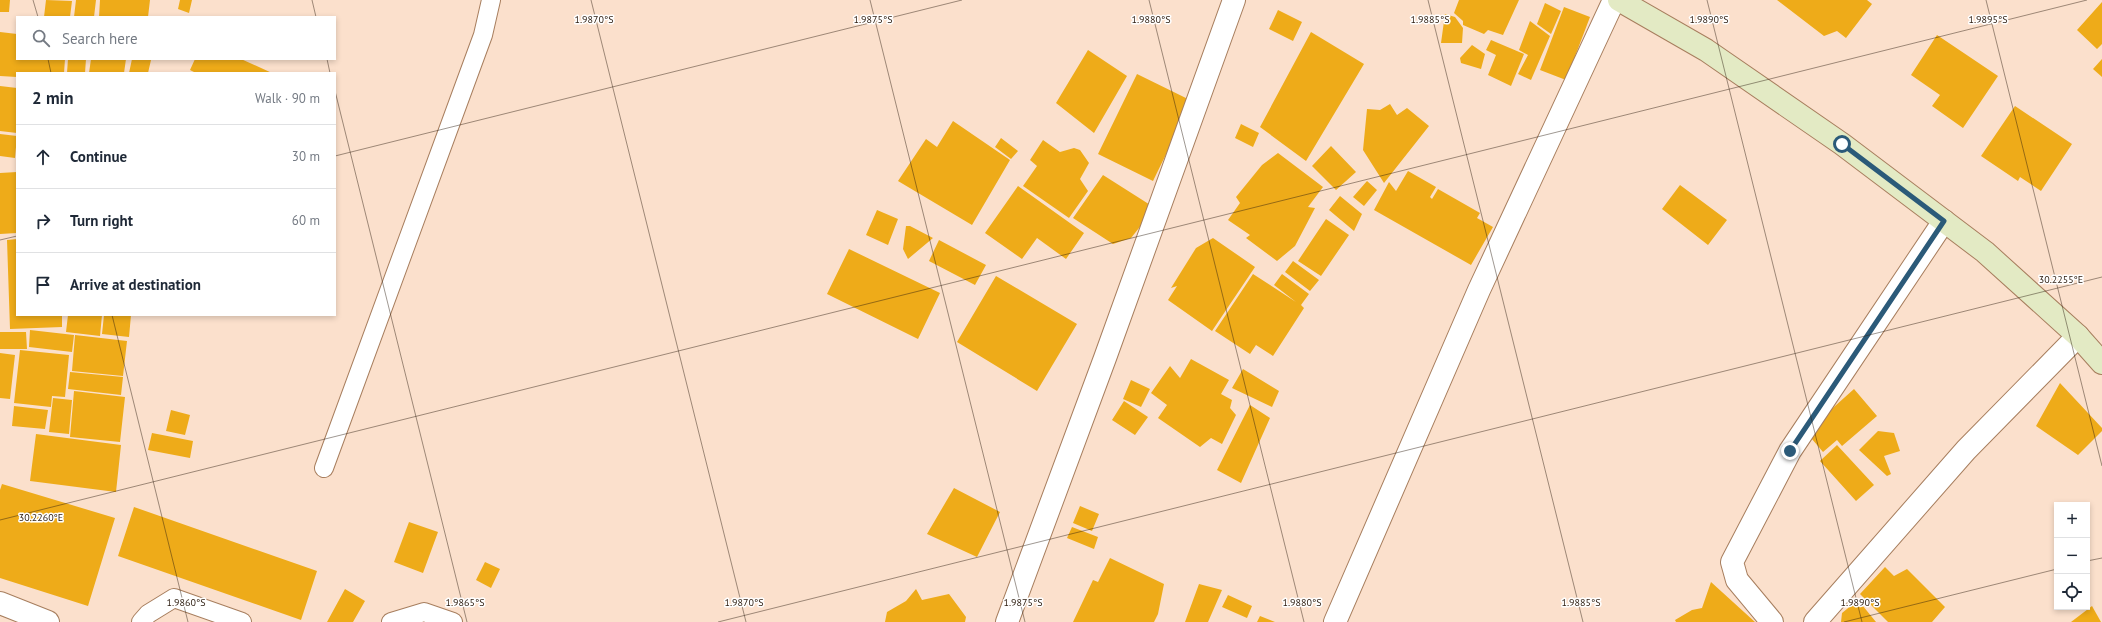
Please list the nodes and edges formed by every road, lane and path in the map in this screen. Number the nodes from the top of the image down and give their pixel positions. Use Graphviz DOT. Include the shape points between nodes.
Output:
graph roads {
  1 [pos="491,0"];
  2 [pos="1234,0"];
  3 [pos="1614,0"];
  4 [pos="1619,0"];
  5 [pos="1944,221"];
  6 [pos="2078,336"];
  7 [pos="2102,363"];
  8 [pos="324,468"];
  9 [pos="0,603"];
  10 [pos="48,622"];
  11 [pos="142,622"];
  12 [pos="242,622"];
  13 [pos="391,622"];
  14 [pos="453,622"];
  15 [pos="1007,622"];
  16 [pos="1335,622"];
  17 [pos="1772,622"];
  18 [pos="1815,622"];
  1 -- 8 [label="lane" via="483,35"];
  2 -- 15 [label="street" via="1106,358"];
  3 -- 16 [label="street" via="1479,290"];
  4 -- 5 [label="main road" via="1706,50 1842,144"];
  5 -- 6 [label="main road" via="1985,252"];
  5 -- 17 [label="street" via="1790,451 1732,562 1737,580"];
  6 -- 7 [label="main road"];
  6 -- 18 [label="street" via="1966,450"];
  9 -- 10 [label="street"];
  11 -- 12 [label="lane" via="148,614 174,598"];
  13 -- 14 [label="lane" via="424,612"];
}
